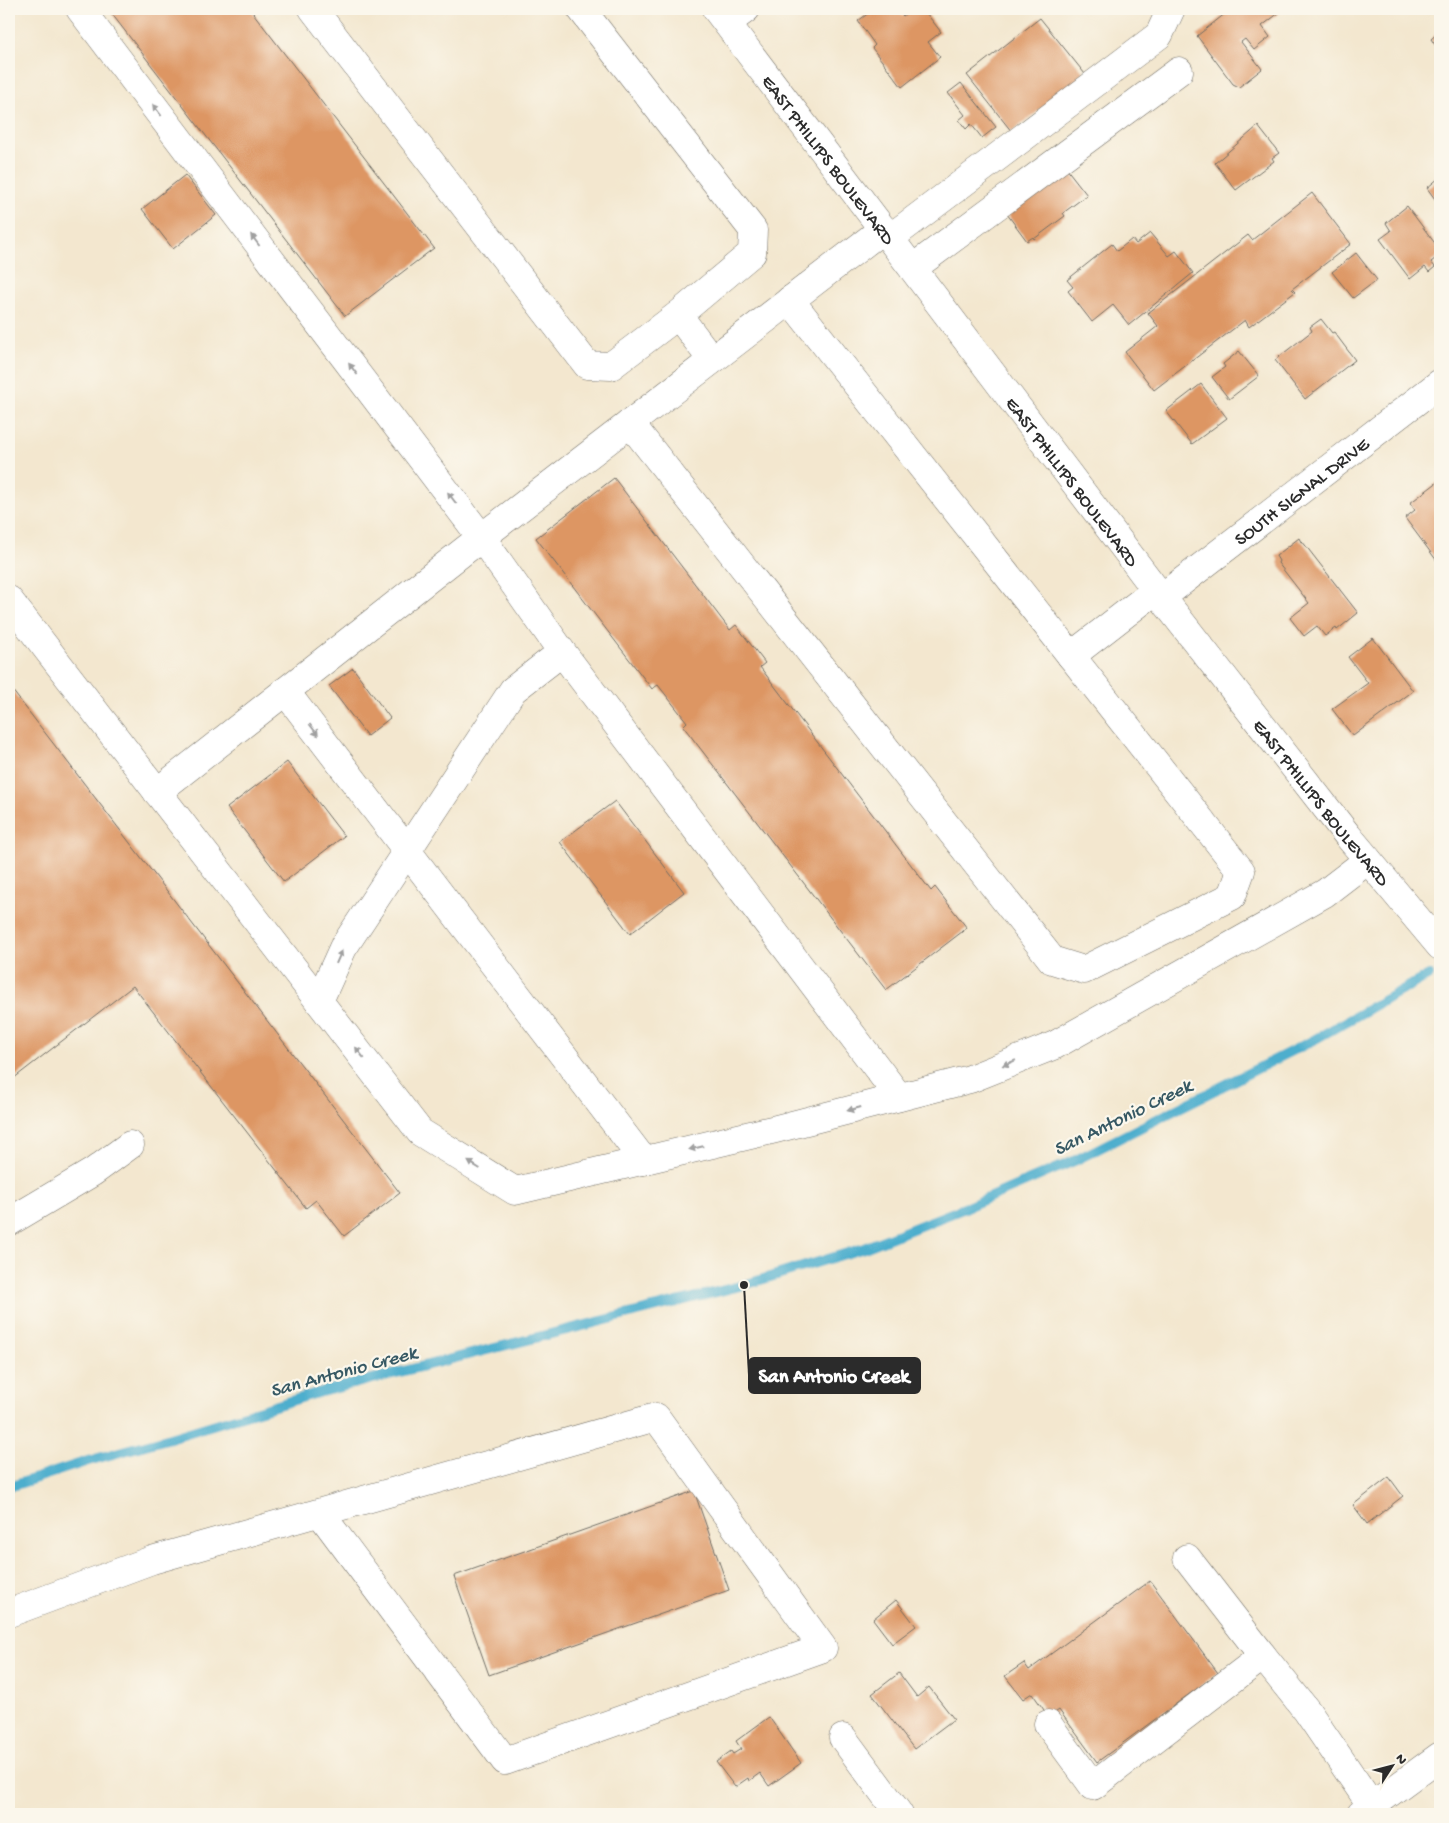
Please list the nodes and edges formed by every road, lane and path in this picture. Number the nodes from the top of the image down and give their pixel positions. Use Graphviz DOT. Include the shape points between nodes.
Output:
graph roads {
  1 [pos="80,9"];
  2 [pos="313,9"];
  3 [pos="581,9"];
  4 [pos="1171,9"];
  5 [pos="730,13"];
  6 [pos="1178,71"];
  7 [pos="886,233"];
  8 [pos="913,268"];
  9 [pos="790,300"];
  10 [pos="678,315"];
  11 [pos="712,360"];
  12 [pos="1440,383"];
  13 [pos="630,423"];
  14 [pos="481,537"];
  15 [pos="1159,594"];
  16 [pos="9,600"];
  17 [pos="562,652"];
  18 [pos="1071,656"];
  19 [pos="285,691"];
  20 [pos="157,792"];
  21 [pos="407,850"];
  22 [pos="1368,860"];
  23 [pos="1440,946"];
  24 [pos="319,1001"];
  25 [pos="899,1097"];
  26 [pos="130,1145"];
  27 [pos="644,1161"];
  28 [pos="9,1222"];
  29 [pos="320,1513"];
  30 [pos="1187,1558"];
  31 [pos="9,1613"];
  32 [pos="1262,1656"];
  33 [pos="1048,1724"];
  34 [pos="843,1738"];
  35 [pos="1440,1756"];
  36 [pos="1367,1810"];
  37 [pos="899,1814"];
  14 -- 1 [label="street, one-way"];
  2 -- 10 [label="street" via="586,365 611,366"];
  3 -- 10 [label="street" via="753,230 752,253"];
  4 -- 7 [label="street" via="1159,34"];
  5 -- 7 [label="street, EAST PHILLIPS BOULEVARD"];
  6 -- 8 [label="street"];
  7 -- 8 [label="street, EAST PHILLIPS BOULEVARD"];
  7 -- 9 [label="street"];
  8 -- 15 [label="street, EAST PHILLIPS BOULEVARD"];
  9 -- 11 [label="street"];
  9 -- 18 [label="street"];
  10 -- 11 [label="street"];
  11 -- 13 [label="street"];
  12 -- 15 [label="street, SOUTH SIGNAL DRIVE"];
  13 -- 14 [label="street"];
  13 -- 18 [label="street" via="1052,960 1084,970 1232,896 1241,871"];
  14 -- 17 [label="street"];
  14 -- 19 [label="street"];
  15 -- 18 [label="street, SOUTH SIGNAL DRIVE"];
  15 -- 22 [label="street, EAST PHILLIPS BOULEVARD"];
  16 -- 20 [label="street"];
  17 -- 21 [label="street" via="513,690"];
  17 -- 25 [label="street"];
  19 -- 20 [label="street"];
  19 -- 21 [label="street, one-way"];
  20 -- 24 [label="street"];
  24 -- 21 [label="street, one-way" via="343,948"];
  21 -- 27 [label="street"];
  22 -- 23 [label="street, EAST PHILLIPS BOULEVARD"];
  22 -- 25 [label="street, one-way" via="1326,894 1055,1045 970,1079"];
  27 -- 24 [label="street, one-way" via="515,1191 420,1132"];
  25 -- 27 [label="street, one-way"];
  26 -- 28 [label="street" via="93,1172"];
  29 -- 29 [label="street" via="656,1417 824,1648 505,1761"];
  29 -- 31 [label="street" via="152,1560"];
  30 -- 32 [label="street"];
  32 -- 33 [label="street" via="1093,1786"];
  32 -- 36 [label="street" via="1308,1711"];
  34 -- 37 [label="street"];
  35 -- 36 [label="street"];
}
